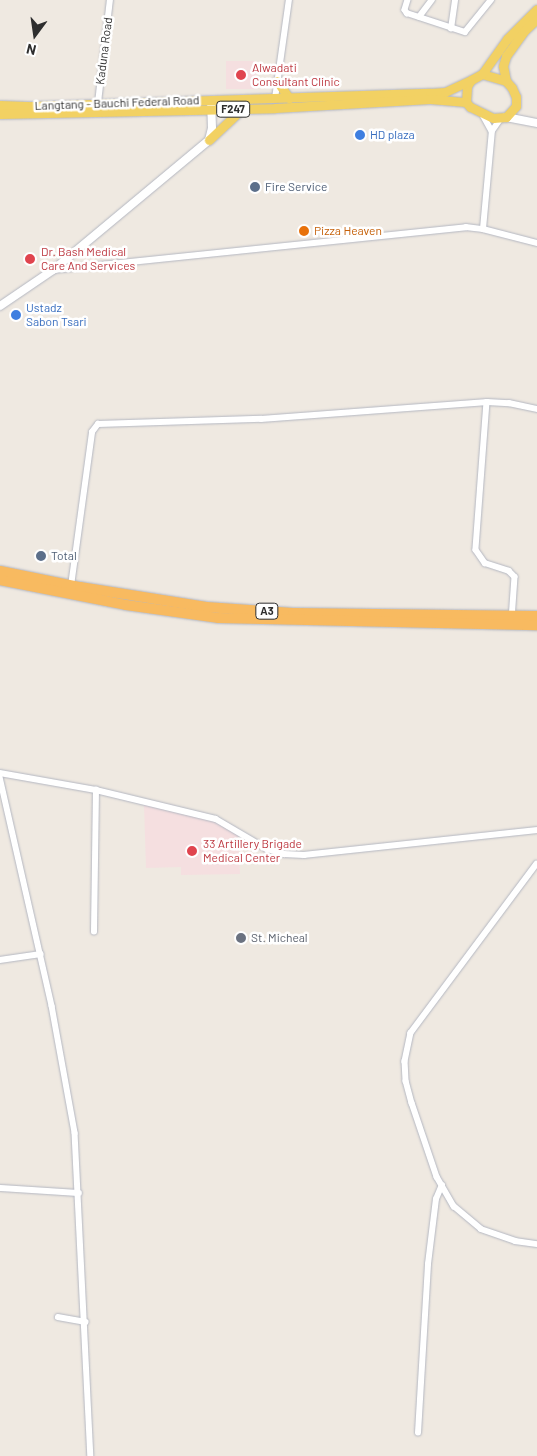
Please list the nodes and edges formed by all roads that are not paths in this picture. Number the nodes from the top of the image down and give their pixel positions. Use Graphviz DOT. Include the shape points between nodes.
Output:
graph roads {
  1 [pos="110,0"];
  2 [pos="289,0"];
  3 [pos="408,0"];
  4 [pos="432,0"];
  5 [pos="455,0"];
  6 [pos="491,0"];
  7 [pos="537,9"];
  8 [pos="419,17"];
  9 [pos="537,19"];
  10 [pos="451,29"];
  11 [pos="482,74"];
  12 [pos="471,80"];
  13 [pos="277,81"];
  14 [pos="506,81"];
  15 [pos="275,98"];
  16 [pos="289,98"];
  17 [pos="466,102"];
  18 [pos="98,103"];
  19 [pos="211,104"];
  20 [pos="0,105"];
  21 [pos="516,106"];
  22 [pos="244,108"];
  23 [pos="275,108"];
  24 [pos="0,114"];
  25 [pos="483,115"];
  26 [pos="504,118"];
  27 [pos="525,119"];
  28 [pos="537,123"];
  29 [pos="492,131"];
  30 [pos="209,140"];
  31 [pos="483,229"];
  32 [pos="537,243"];
  33 [pos="53,270"];
  34 [pos="0,306"];
  35 [pos="487,402"];
  36 [pos="537,409"];
  37 [pos="0,570"];
  38 [pos="0,580"];
  39 [pos="70,590"];
  40 [pos="512,616"];
  41 [pos="537,616"];
  42 [pos="475,619"];
  43 [pos="537,625"];
  44 [pos="0,773"];
  45 [pos="0,777"];
  46 [pos="96,790"];
  47 [pos="537,830"];
  48 [pos="537,864"];
  49 [pos="94,932"];
  50 [pos="40,954"];
  51 [pos="0,960"];
  52 [pos="442,1185"];
  53 [pos="0,1188"];
  54 [pos="79,1193"];
  55 [pos="537,1244"];
  56 [pos="58,1318"];
  57 [pos="86,1322"];
  58 [pos="418,1433"];
  59 [pos="92,1456"];
  1 -- 18 [label="street, Kaduna Road"];
  2 -- 13 [label="street"];
  3 -- 8 [label="street" via="406,13"];
  4 -- 8 [label="street"];
  5 -- 10 [label="street"];
  6 -- 10 [label="street" via="465,32"];
  7 -- 11 [label="main road, Langtang - Bauchi Federal Road / F247" via="511,35"];
  8 -- 10 [label="street"];
  9 -- 14 [label="main road" via="506,56 503,66"];
  11 -- 12 [label="main road, Langtang - Bauchi Federal Road / F247"];
  11 -- 14 [label="main road"];
  12 -- 16 [label="main road, Langtang - Bauchi Federal Road / F247" via="445,92"];
  12 -- 17 [label="main road" via="467,86"];
  13 -- 15 [label="street"];
  13 -- 16 [label="main road"];
  14 -- 21 [label="main road" via="516,97"];
  15 -- 16 [label="main road, Langtang - Bauchi Federal Road / F247"];
  15 -- 19 [label="main road, Langtang - Bauchi Federal Road / F247"];
  15 -- 23 [label="street"];
  17 -- 23 [label="main road, Langtang - Bauchi Federal Road / F247" via="430,100"];
  17 -- 25 [label="main road"];
  18 -- 19 [label="main road, Langtang - Bauchi Federal Road / F247"];
  18 -- 20 [label="main road, Langtang - Bauchi Federal Road / F247"];
  19 -- 22 [label="main road, Langtang - Bauchi Federal Road / F247"];
  19 -- 24 [label="main road, Langtang - Bauchi Federal Road / F247"];
  19 -- 30 [label="street"];
  21 -- 26 [label="main road"];
  21 -- 27 [label="street"];
  22 -- 23 [label="main road, Langtang - Bauchi Federal Road / F247"];
  22 -- 30 [label="main road"];
  25 -- 26 [label="main road"];
  25 -- 29 [label="street"];
  26 -- 27 [label="street"];
  26 -- 29 [label="street"];
  27 -- 28 [label="street"];
  29 -- 31 [label="street"];
  30 -- 33 [label="street"];
  31 -- 32 [label="street"];
  31 -- 33 [label="street" via="466,227"];
  33 -- 34 [label="street"];
  35 -- 36 [label="street"];
  35 -- 39 [label="street" via="271,419 98,424 92,432"];
  35 -- 40 [label="street" via="476,550 485,563 515,577"];
  37 -- 39 [label="highway, A3"];
  38 -- 39 [label="highway, A3"];
  39 -- 42 [label="highway, A3" via="293,617"];
  40 -- 41 [label="highway, A3"];
  40 -- 42 [label="highway, A3"];
  42 -- 43 [label="highway, A3"];
  44 -- 46 [label="street"];
  45 -- 50 [label="street"];
  46 -- 47 [label="street" via="216,819 268,849 284,854 304,855"];
  46 -- 49 [label="street"];
  48 -- 52 [label="street" via="411,1033 405,1061 406,1081"];
  50 -- 51 [label="street"];
  50 -- 54 [label="street" via="73,1119"];
  52 -- 55 [label="street" via="454,1206 481,1228"];
  52 -- 58 [label="street" via="436,1199 428,1264"];
  53 -- 54 [label="street"];
  54 -- 57 [label="street"];
  56 -- 57 [label="street"];
  57 -- 59 [label="street"];
}
